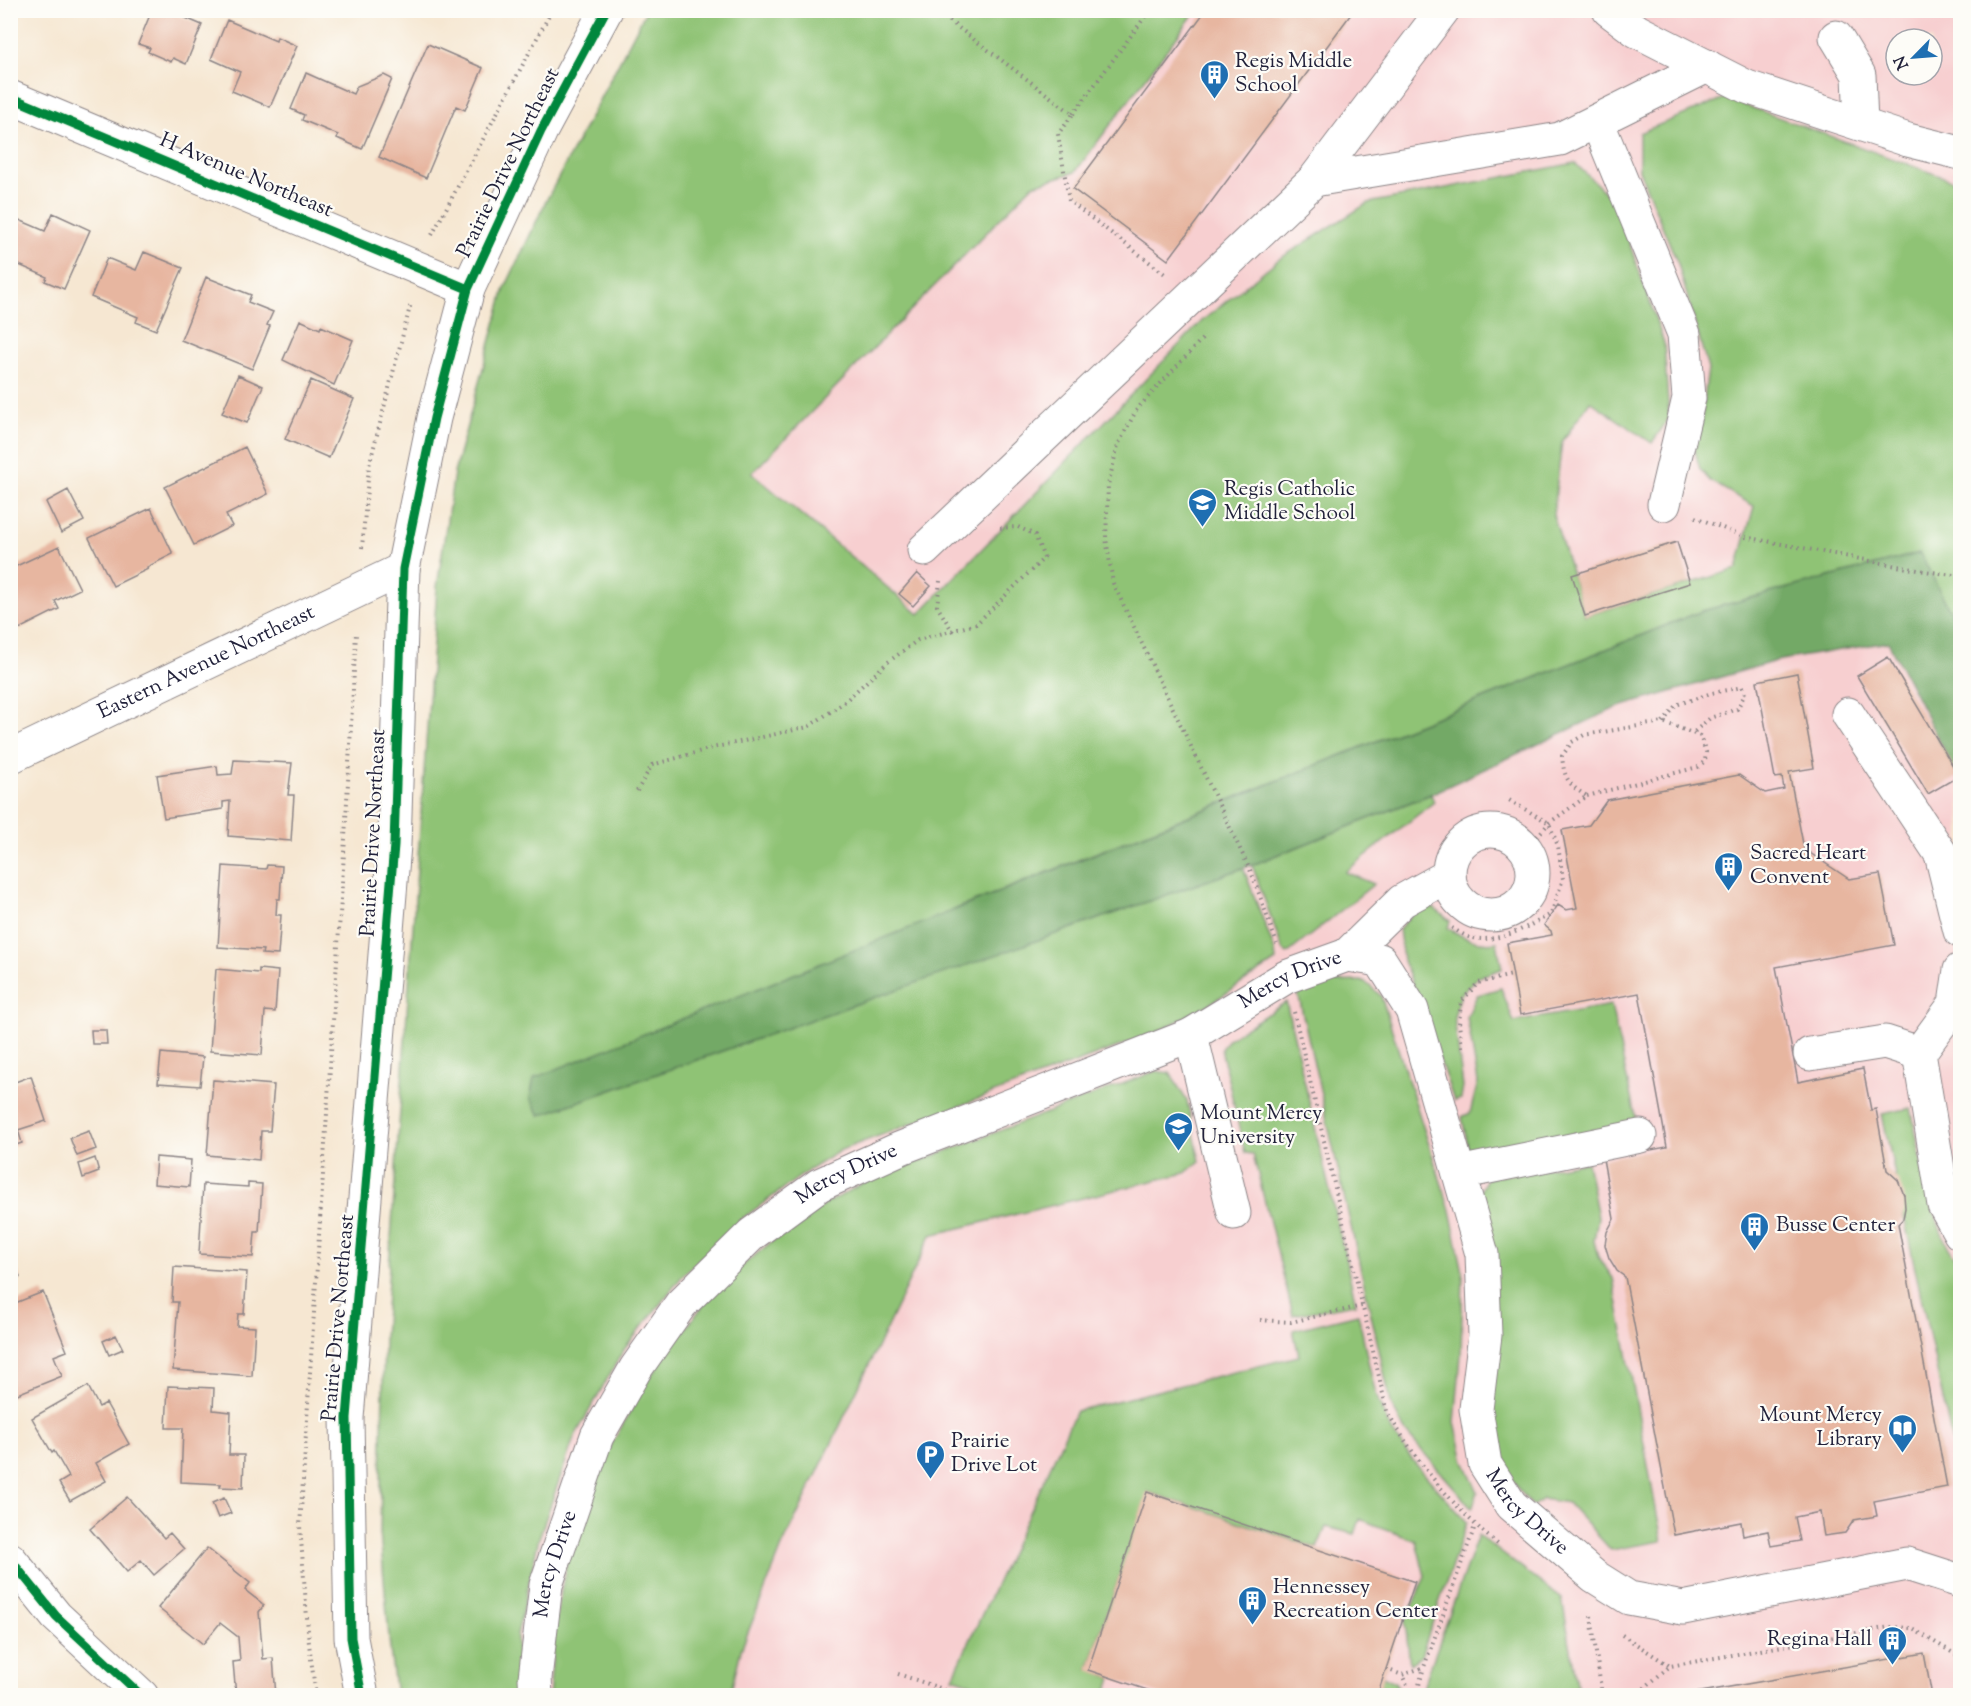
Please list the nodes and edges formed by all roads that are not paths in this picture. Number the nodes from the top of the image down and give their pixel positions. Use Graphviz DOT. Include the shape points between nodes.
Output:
graph roads {
  1 [pos="606,10"];
  2 [pos="1443,10"];
  3 [pos="1609,10"];
  4 [pos="1836,37"];
  5 [pos="1707,66"];
  6 [pos="10,97"];
  7 [pos="1597,121"];
  8 [pos="1861,124"];
  9 [pos="1960,153"];
  10 [pos="1314,180"];
  11 [pos="468,289"];
  12 [pos="1664,504"];
  13 [pos="924,550"];
  14 [pos="403,569"];
  15 [pos="1848,714"];
  16 [pos="10,757"];
  17 [pos="1449,875"];
  18 [pos="1960,931"];
  19 [pos="1347,955"];
  20 [pos="1960,970"];
  21 [pos="1191,1035"];
  22 [pos="1919,1053"];
  23 [pos="1810,1054"];
  24 [pos="1640,1136"];
  25 [pos="1458,1173"];
  26 [pos="1234,1213"];
  27 [pos="1960,1233"];
  28 [pos="10,1559"];
  29 [pos="1960,1581"];
  30 [pos="142,1695"];
  31 [pos="362,1695"];
  32 [pos="536,1695"];
  1 -- 11 [label="street, Prairie Drive Northeast" via="541,131"];
  2 -- 10 [label="street"];
  3 -- 5 [label="street" via="1637,31"];
  4 -- 8 [label="street" via="1859,75"];
  5 -- 7 [label="street"];
  5 -- 8 [label="street" via="1747,87"];
  6 -- 11 [label="street, H Avenue Northeast"];
  7 -- 10 [label="street" via="1560,139"];
  7 -- 12 [label="street" via="1684,334 1689,398"];
  8 -- 9 [label="street"];
  10 -- 13 [label="street"];
  11 -- 14 [label="street, Prairie Drive Northeast" via="434,418"];
  14 -- 16 [label="street, Eastern Avenue Northeast"];
  14 -- 31 [label="street, Prairie Drive Northeast" via="394,845 347,1418 351,1638"];
  15 -- 18 [label="street" via="1941,854"];
  17 -- 17 [label="street" via="1461,902 1490,915 1512,909 1528,892 1532,876 1526,850 1505,833 1492,831 1477,832 1459,845 1450,861"];
  17 -- 19 [label="street" via="1402,901"];
  19 -- 21 [label="street, Mercy Drive" via="1286,977"];
  19 -- 25 [label="street, Mercy Drive" via="1380,960 1412,1010"];
  20 -- 22 [label="street" via="1955,1004"];
  21 -- 26 [label="street"];
  21 -- 32 [label="street, Mercy Drive" via="901,1148 819,1185 752,1234 681,1304 636,1368 597,1436 546,1585"];
  22 -- 23 [label="street" via="1885,1042"];
  22 -- 27 [label="street" via="1944,1205"];
  24 -- 25 [label="street"];
  25 -- 29 [label="street, Mercy Drive" via="1482,1254 1485,1335 1476,1409 1485,1464 1511,1505 1594,1575 1629,1598 1683,1608 1907,1564"];
  28 -- 30 [label="street" via="56,1616"];
}
